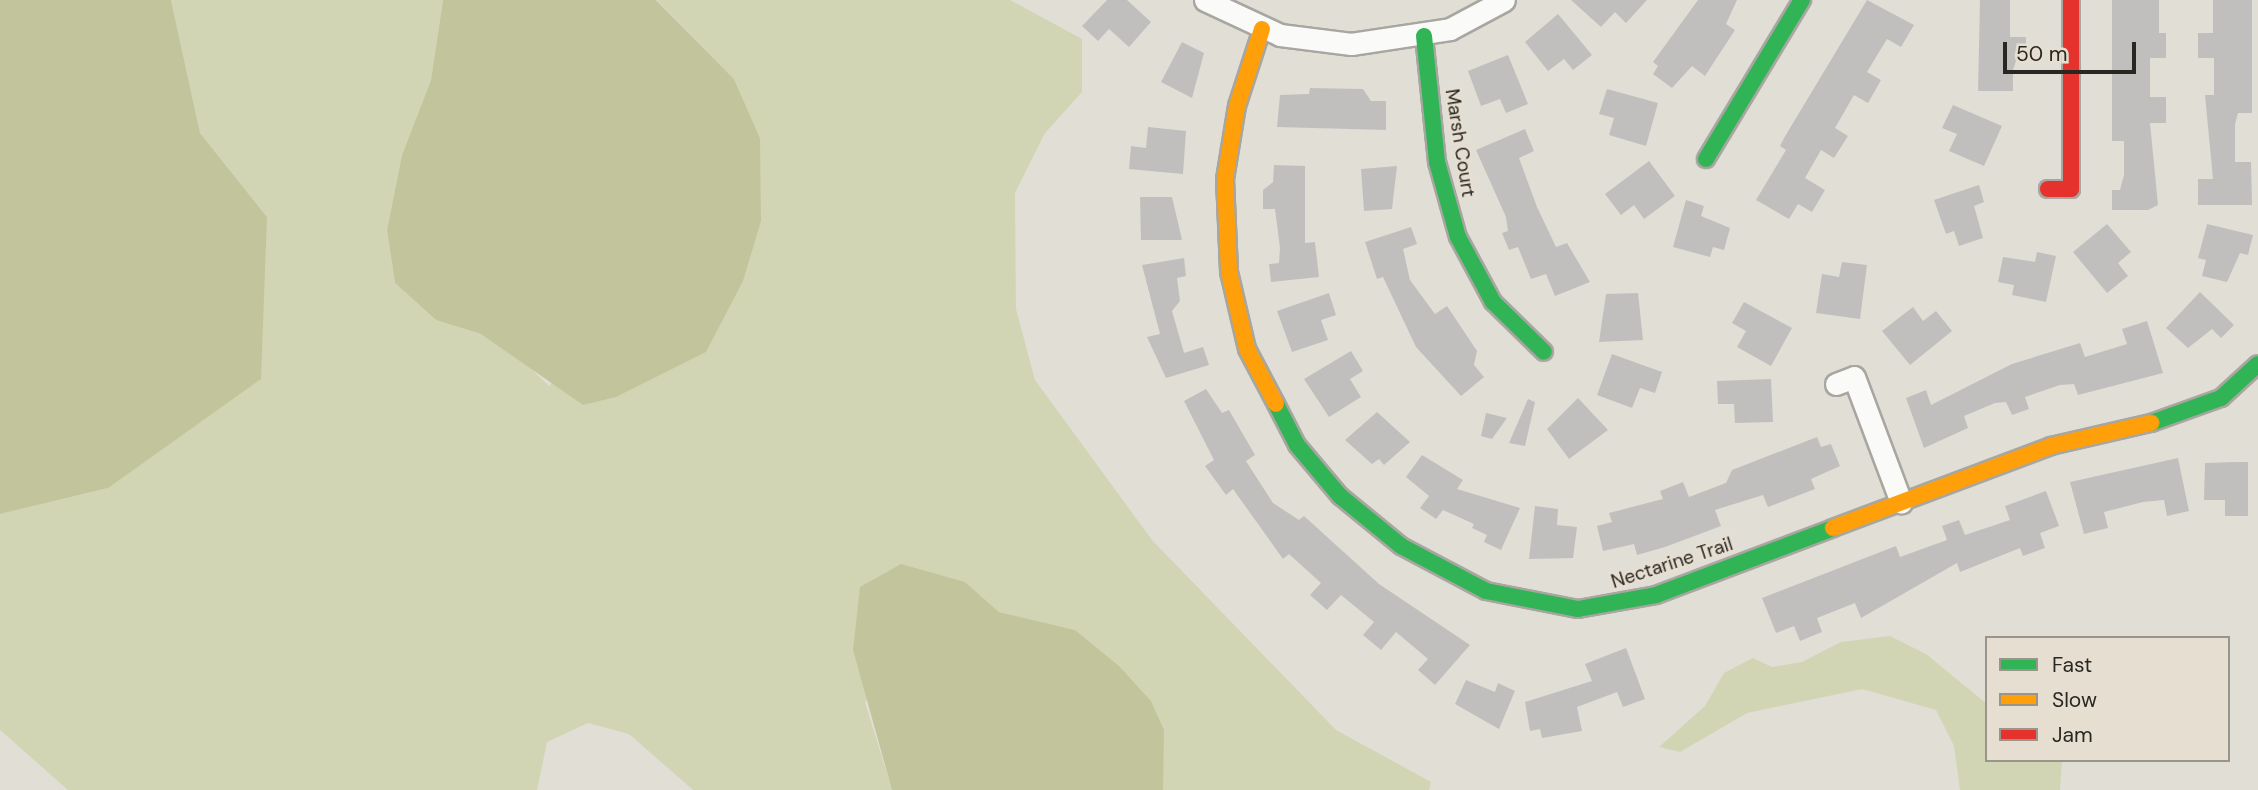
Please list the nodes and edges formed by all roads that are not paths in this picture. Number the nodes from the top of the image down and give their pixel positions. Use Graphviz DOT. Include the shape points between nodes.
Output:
graph roads {
  1 [pos="1205,0"];
  2 [pos="1504,0"];
  3 [pos="1802,0"];
  4 [pos="2071,0"];
  5 [pos="1262,29"];
  6 [pos="1424,36"];
  7 [pos="1706,159"];
  8 [pos="2048,189"];
  9 [pos="1544,352"];
  10 [pos="2258,364"];
  11 [pos="1836,384"];
  12 [pos="1901,502"];
  1 -- 5 [label="street"];
  2 -- 6 [label="street" via="1474,19"];
  3 -- 7 [label="street"];
  4 -- 8 [label="street" via="2071,189"];
  5 -- 6 [label="street" via="1351,44"];
  5 -- 12 [label="street, Nectarine Trail" via="1237,106 1225,179 1236,312 1276,412 1314,468 1367,521 1486,591 1578,609 1656,595"];
  6 -- 9 [label="street, Marsh Court" via="1437,162 1458,237 1493,302"];
  10 -- 12 [label="street, Nectarine Trail" via="2221,397 2183,416 2051,446"];
  11 -- 12 [label="street" via="1854,377"];
}
